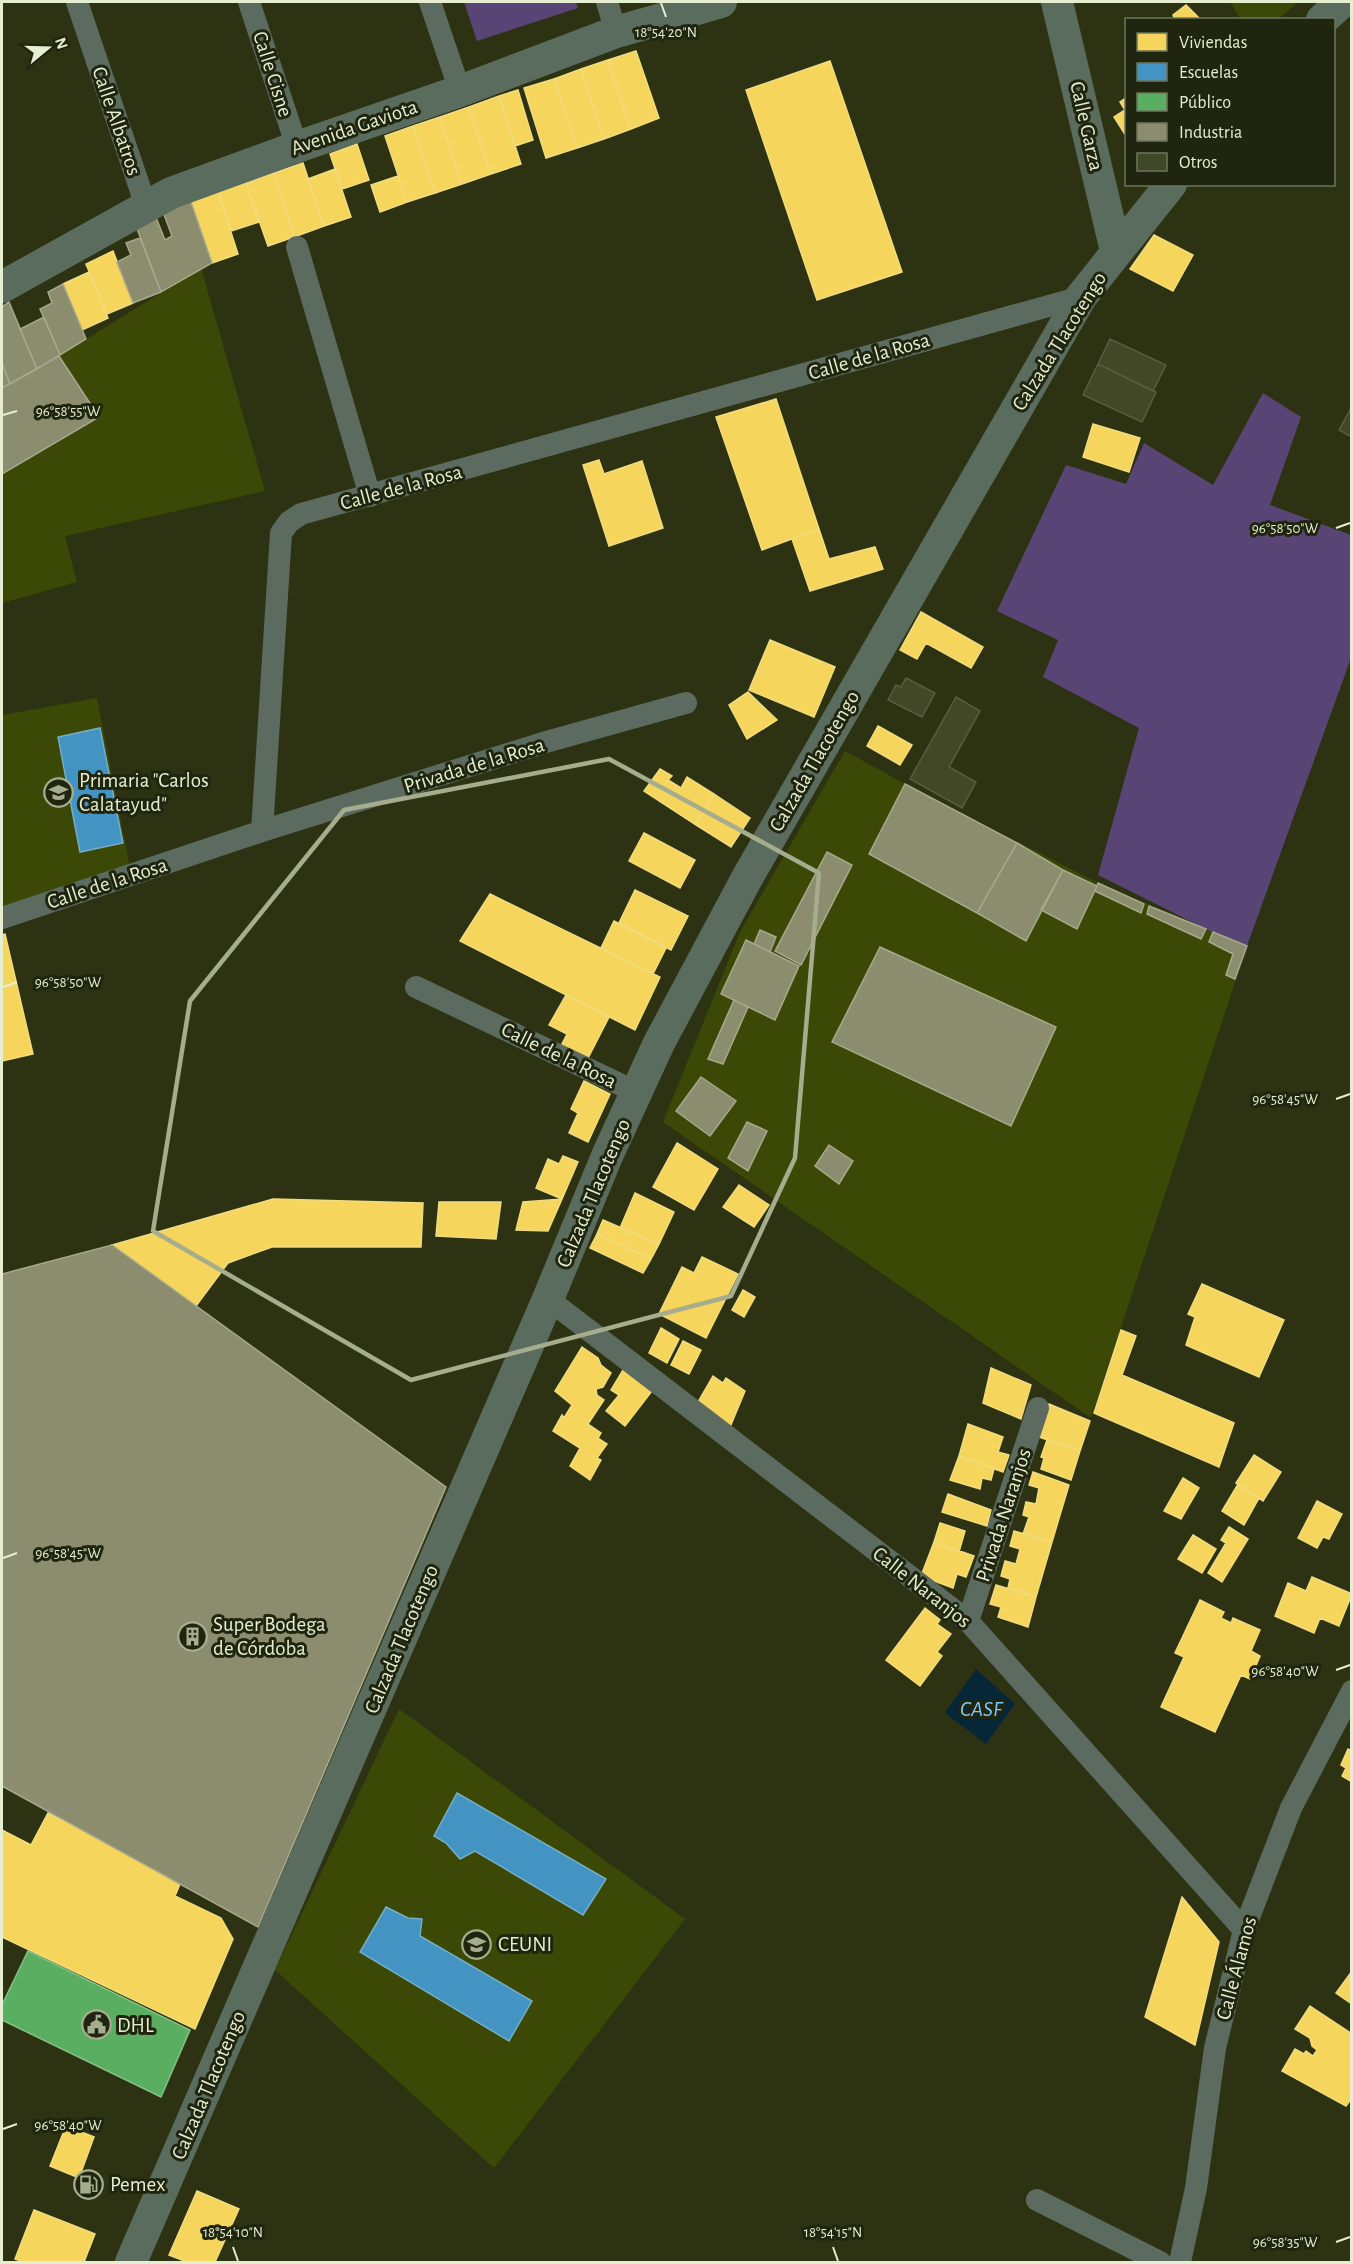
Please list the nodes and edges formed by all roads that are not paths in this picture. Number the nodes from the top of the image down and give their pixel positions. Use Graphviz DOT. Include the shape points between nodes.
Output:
graph roads {
  1 [pos="77,2"];
  2 [pos="249,2"];
  3 [pos="430,2"];
  4 [pos="607,2"];
  5 [pos="721,2"];
  6 [pos="1057,2"];
  7 [pos="1342,2"];
  8 [pos="1324,18"];
  9 [pos="616,32"];
  10 [pos="460,91"];
  11 [pos="297,147"];
  12 [pos="1169,186"];
  13 [pos="146,206"];
  14 [pos="297,246"];
  15 [pos="1116,251"];
  16 [pos="2,287"];
  17 [pos="1081,297"];
  18 [pos="370,496"];
  19 [pos="686,703"];
  20 [pos="262,831"];
  21 [pos="2,918"];
  22 [pos="416,987"];
  23 [pos="636,1092"];
  24 [pos="548,1299"];
  25 [pos="1038,1408"];
  26 [pos="968,1621"];
  27 [pos="1352,1691"];
  28 [pos="1244,1930"];
  29 [pos="1037,2200"];
  30 [pos="131,2262"];
  31 [pos="1160,2262"];
  32 [pos="1180,2262"];
  1 -- 13 [label="street, Calle Albatros"];
  2 -- 11 [label="street, Calle Cisne"];
  3 -- 10 [label="street"];
  4 -- 9 [label="street"];
  5 -- 9 [label="street, Avenida Gaviota"];
  6 -- 15 [label="street, Calle Garza"];
  7 -- 8 [label="street"];
  9 -- 10 [label="street, Avenida Gaviota"];
  10 -- 11 [label="street, Avenida Gaviota"];
  11 -- 13 [label="street, Avenida Gaviota" via="171,193"];
  12 -- 15 [label="street, Calzada Tlacotengo"];
  13 -- 16 [label="street, Avenida Gaviota"];
  14 -- 18 [label="street"];
  15 -- 17 [label="street, Calzada Tlacotengo"];
  17 -- 18 [label="street, Calle de la Rosa"];
  17 -- 23 [label="street, Calzada Tlacotengo" via="753,868"];
  18 -- 20 [label="street, Calle de la Rosa" via="301,514 281,533"];
  19 -- 20 [label="street, Privada de la Rosa" via="546,742"];
  20 -- 21 [label="street, Calle de la Rosa"];
  22 -- 23 [label="street, Calle de la Rosa"];
  23 -- 24 [label="street, Calzada Tlacotengo"];
  24 -- 26 [label="street, Calle Naranjos"];
  24 -- 30 [label="street, Calzada Tlacotengo"];
  25 -- 26 [label="street, Privada Naranjos"];
  26 -- 28 [label="street, Calle Naranjos"];
  27 -- 28 [label="street, Calle Álamos" via="1292,1808"];
  28 -- 32 [label="street, Calle Álamos" via="1215,2048 1196,2188"];
  29 -- 31 [label="street"];
}
